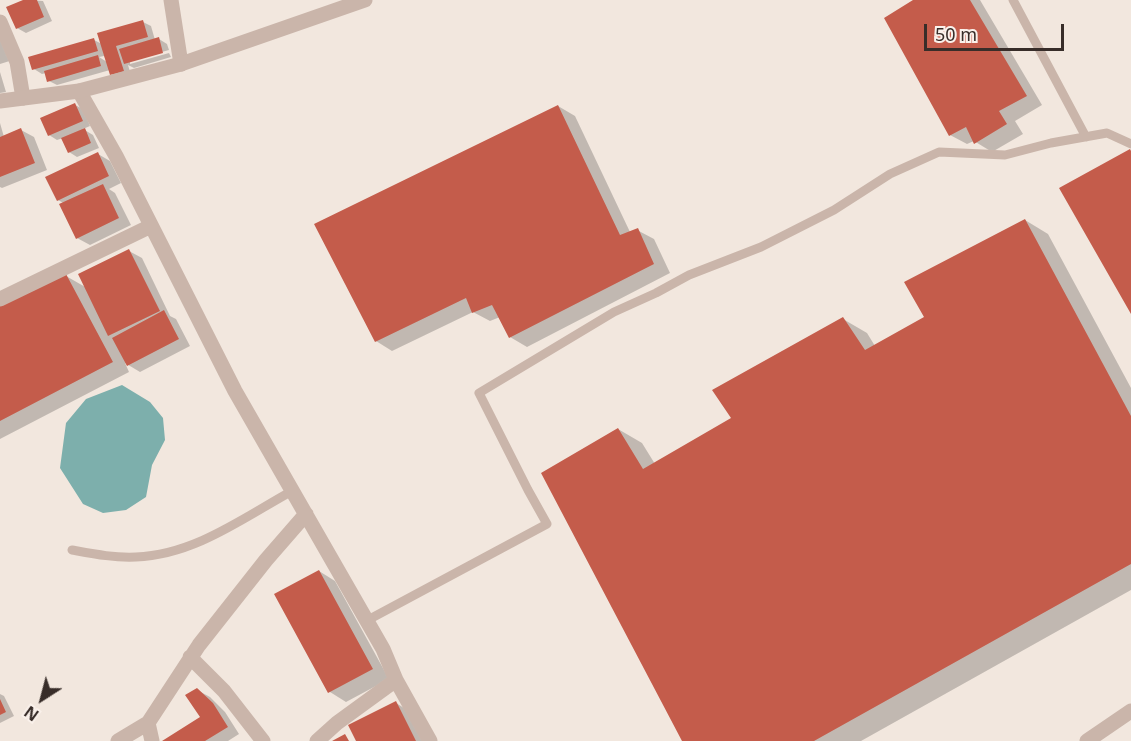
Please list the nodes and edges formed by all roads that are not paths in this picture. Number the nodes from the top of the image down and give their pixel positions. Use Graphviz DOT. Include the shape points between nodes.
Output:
graph roads {
  1 [pos="171,0"];
  2 [pos="364,0"];
  3 [pos="1013,0"];
  4 [pos="0,22"];
  5 [pos="181,64"];
  6 [pos="79,92"];
  7 [pos="23,98"];
  8 [pos="0,101"];
  9 [pos="1086,136"];
  10 [pos="1131,144"];
  11 [pos="151,226"];
  12 [pos="0,299"];
  13 [pos="292,491"];
  14 [pos="306,514"];
  15 [pos="72,550"];
  16 [pos="366,621"];
  17 [pos="190,657"];
  18 [pos="396,680"];
  19 [pos="1131,711"];
  20 [pos="148,723"];
  21 [pos="118,741"];
  22 [pos="152,741"];
  23 [pos="263,741"];
  24 [pos="317,741"];
  25 [pos="430,741"];
  26 [pos="1087,741"];
  1 -- 5 [label="street"];
  2 -- 5 [label="street"];
  3 -- 9 [label="lane"];
  4 -- 7 [label="street" via="17,62"];
  5 -- 6 [label="street"];
  6 -- 7 [label="street"];
  6 -- 11 [label="street"];
  7 -- 8 [label="street"];
  9 -- 10 [label="lane" via="1107,133"];
  9 -- 16 [label="lane" via="1005,154 939,152 890,174 834,210 761,247 689,275 614,312 479,393 548,524"];
  11 -- 12 [label="street"];
  11 -- 13 [label="street" via="235,391"];
  13 -- 14 [label="street"];
  13 -- 15 [label="lane" via="233,526 171,552 138,558"];
  14 -- 16 [label="street"];
  14 -- 17 [label="street"];
  16 -- 18 [label="street"];
  17 -- 20 [label="street"];
  17 -- 23 [label="street" via="224,691"];
  18 -- 24 [label="street"];
  18 -- 25 [label="street"];
  19 -- 26 [label="street"];
  20 -- 21 [label="street"];
  20 -- 22 [label="street"];
}
